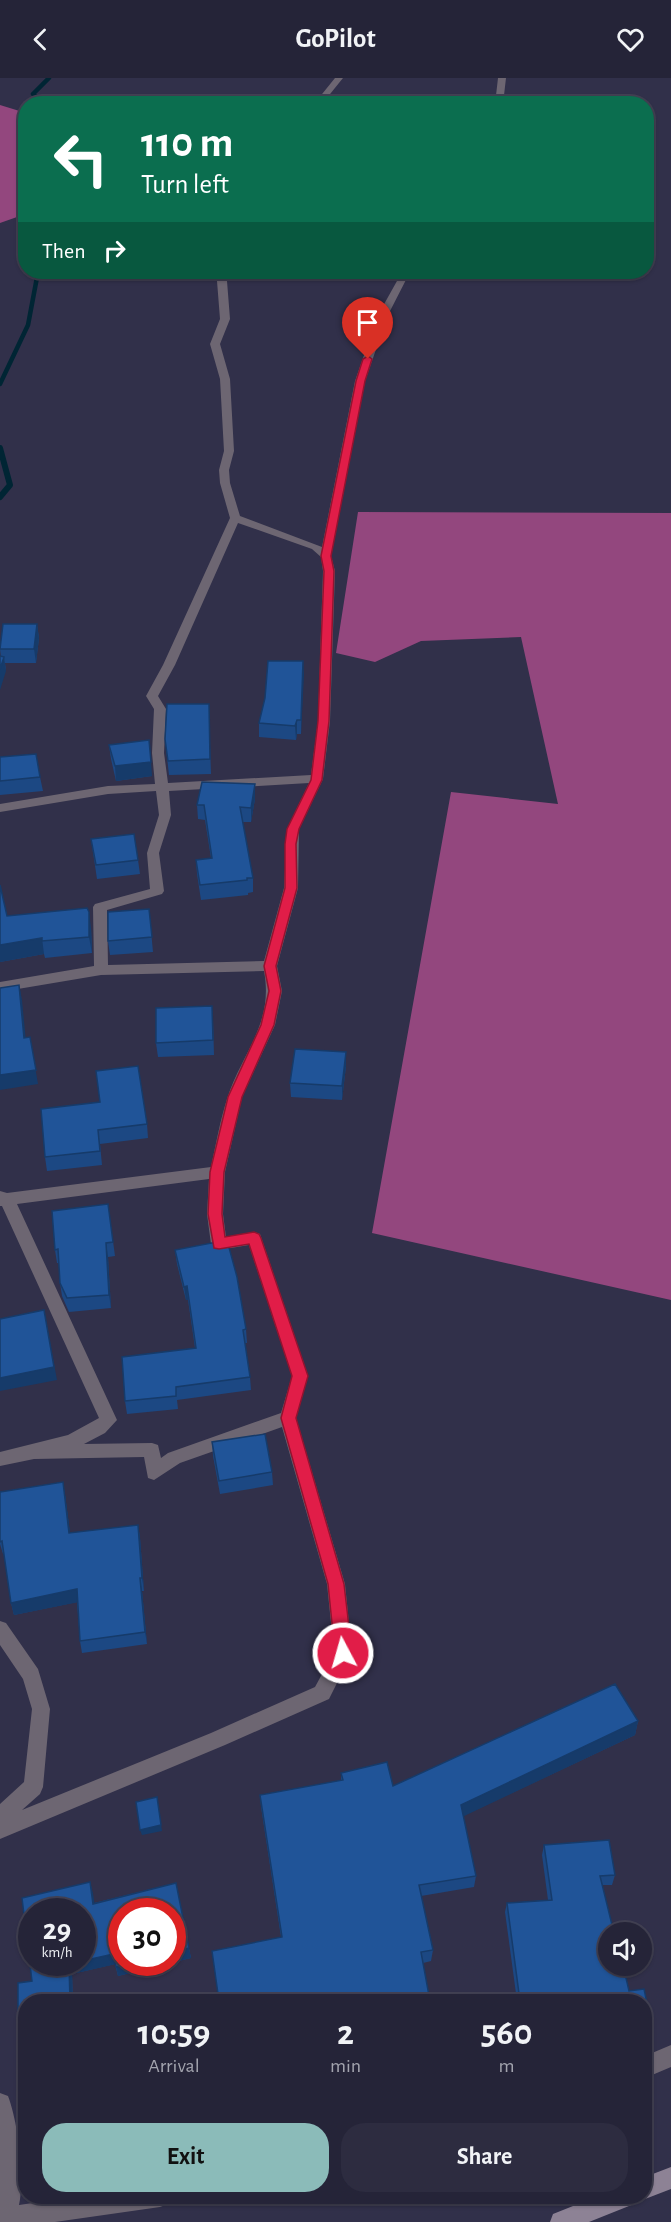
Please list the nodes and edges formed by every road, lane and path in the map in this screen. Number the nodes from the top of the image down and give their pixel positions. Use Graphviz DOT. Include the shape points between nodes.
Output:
graph roads {
  1 [pos="339,78"];
  2 [pos="502,78"];
  3 [pos="324,96"];
  4 [pos="500,96"];
  5 [pos="223,279"];
  6 [pos="402,279"];
  7 [pos="235,518"];
  8 [pos="326,556"];
  9 [pos="317,780"];
  10 [pos="162,788"];
  11 [pos="0,808"];
  12 [pos="270,966"];
  13 [pos="101,970"];
  14 [pos="0,987"];
  15 [pos="217,1172"];
  16 [pos="2,1198"];
  17 [pos="288,1418"];
  18 [pos="35,1452"];
  19 [pos="0,1459"];
  20 [pos="0,1629"];
  21 [pos="0,1817"];
  22 [pos="0,1829"];
  23 [pos="671,2056"];
  24 [pos="652,2064"];
  25 [pos="0,2104"];
  26 [pos="671,2178"];
  27 [pos="652,2185"];
  28 [pos="107,2204"];
  29 [pos="606,2204"];
  30 [pos="2,2220"];
  31 [pos="561,2222"];
  1 -- 3 [label="street"];
  2 -- 4 [label="street"];
  5 -- 7 [label="street" via="225,319 215,344 225,379 229,451 225,483"];
  6 -- 8 [label="street" via="383,315 360,381"];
  7 -- 8 [label="street" via="316,547"];
  7 -- 10 [label="street" via="152,696 160,709"];
  8 -- 9 [label="street" via="329,571 324,721"];
  9 -- 10 [label="street"];
  9 -- 12 [label="street" via="293,829 291,888"];
  10 -- 11 [label="street" via="108,790"];
  10 -- 13 [label="street" via="165,815 153,853 157,891 100,907"];
  12 -- 13 [label="street"];
  12 -- 15 [label="street" via="275,991 268,1025 235,1097"];
  13 -- 14 [label="street"];
  15 -- 16 [label="street"];
  15 -- 17 [label="street" via="215,1214 219,1244 254,1238 300,1376"];
  16 -- 18 [label="street" via="109,1420 97,1432"];
  17 -- 18 [label="street" via="174,1458 154,1473 152,1450"];
  17 -- 22 [label="street" via="336,1584 343,1653 322,1693"];
  18 -- 19 [label="street"];
  20 -- 21 [label="street" via="31,1675 41,1709 33,1788"];
  23 -- 24 [label="street"];
  25 -- 30 [label="street" via="11,2184"];
  26 -- 27 [label="main road"];
  28 -- 30 [label="street"];
  29 -- 31 [label="main road"];
}
